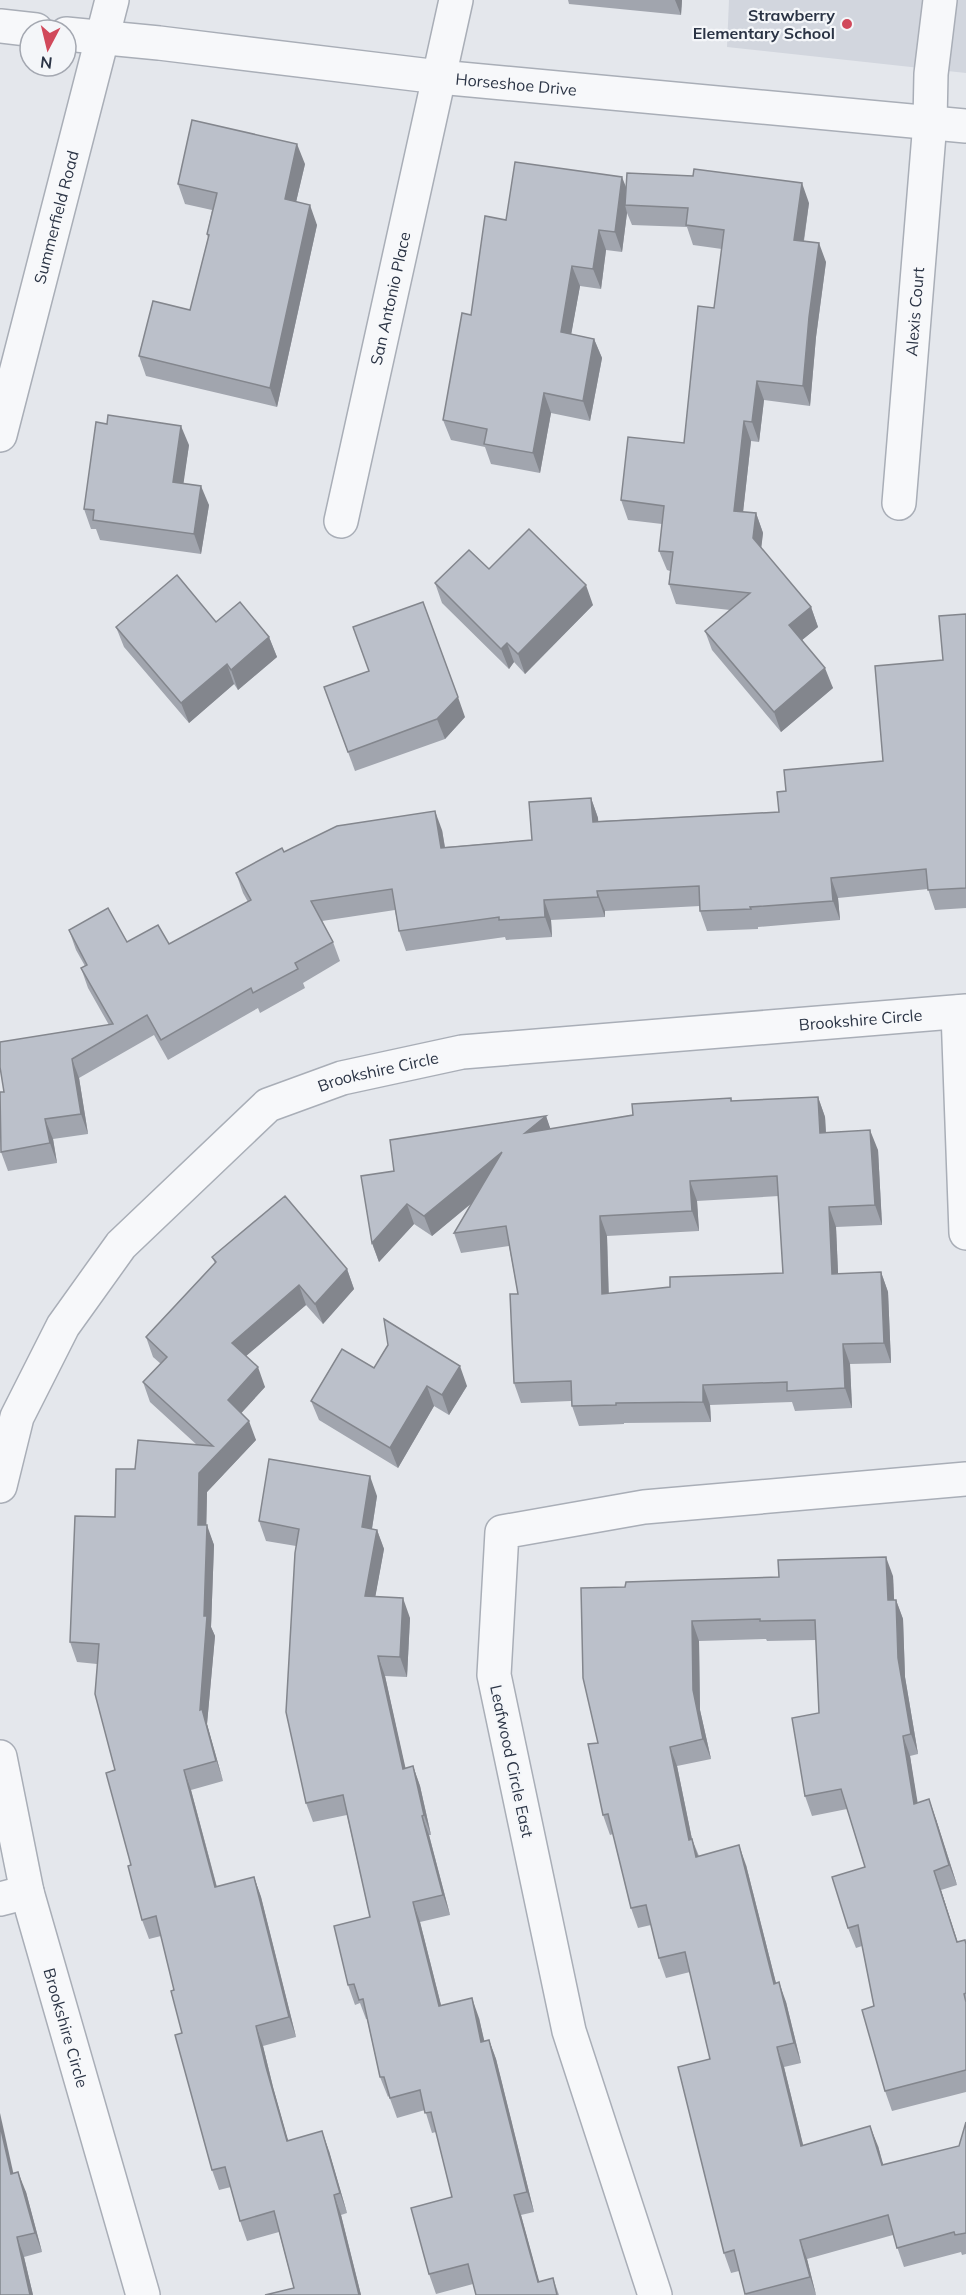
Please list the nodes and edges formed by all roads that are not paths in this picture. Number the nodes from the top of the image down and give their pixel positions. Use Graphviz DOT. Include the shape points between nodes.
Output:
graph roads {
  1 [pos="112,0"];
  2 [pos="456,0"];
  3 [pos="940,0"];
  4 [pos="0,26"];
  5 [pos="18,28"];
  6 [pos="78,35"];
  7 [pos="102,38"];
  8 [pos="439,77"];
  9 [pos="930,122"];
  10 [pos="966,126"];
  11 [pos="0,435"];
  12 [pos="899,503"];
  13 [pos="341,521"];
  14 [pos="962,1011"];
  15 [pos="966,1233"];
  16 [pos="966,1479"];
  17 [pos="0,1486"];
  18 [pos="0,1757"];
  19 [pos="14,1895"];
  20 [pos="143,2295"];
  21 [pos="655,2295"];
  1 -- 7 [label="street, Summerfield Road"];
  2 -- 8 [label="street, San Antonio Place"];
  3 -- 9 [label="street, Alexis Court"];
  4 -- 5 [label="street"];
  6 -- 7 [label="street, Horseshoe Drive"];
  7 -- 8 [label="street, Horseshoe Drive"];
  7 -- 11 [label="street, Summerfield Road"];
  8 -- 9 [label="street, Horseshoe Drive"];
  8 -- 13 [label="street, San Antonio Place"];
  9 -- 10 [label="street, Horseshoe Drive"];
  9 -- 12 [label="street, Alexis Court"];
  14 -- 15 [label="street"];
  14 -- 17 [label="street, Brookshire Circle" via="462,1052 342,1078 268,1105 121,1245 63,1326 17,1418"];
  16 -- 21 [label="street, Leafwood Circle East" via="644,1507 502,1532 494,1675 569,2031"];
  18 -- 19 [label="street, Brookshire Circle"];
  19 -- 20 [label="street, Brookshire Circle"];
}
